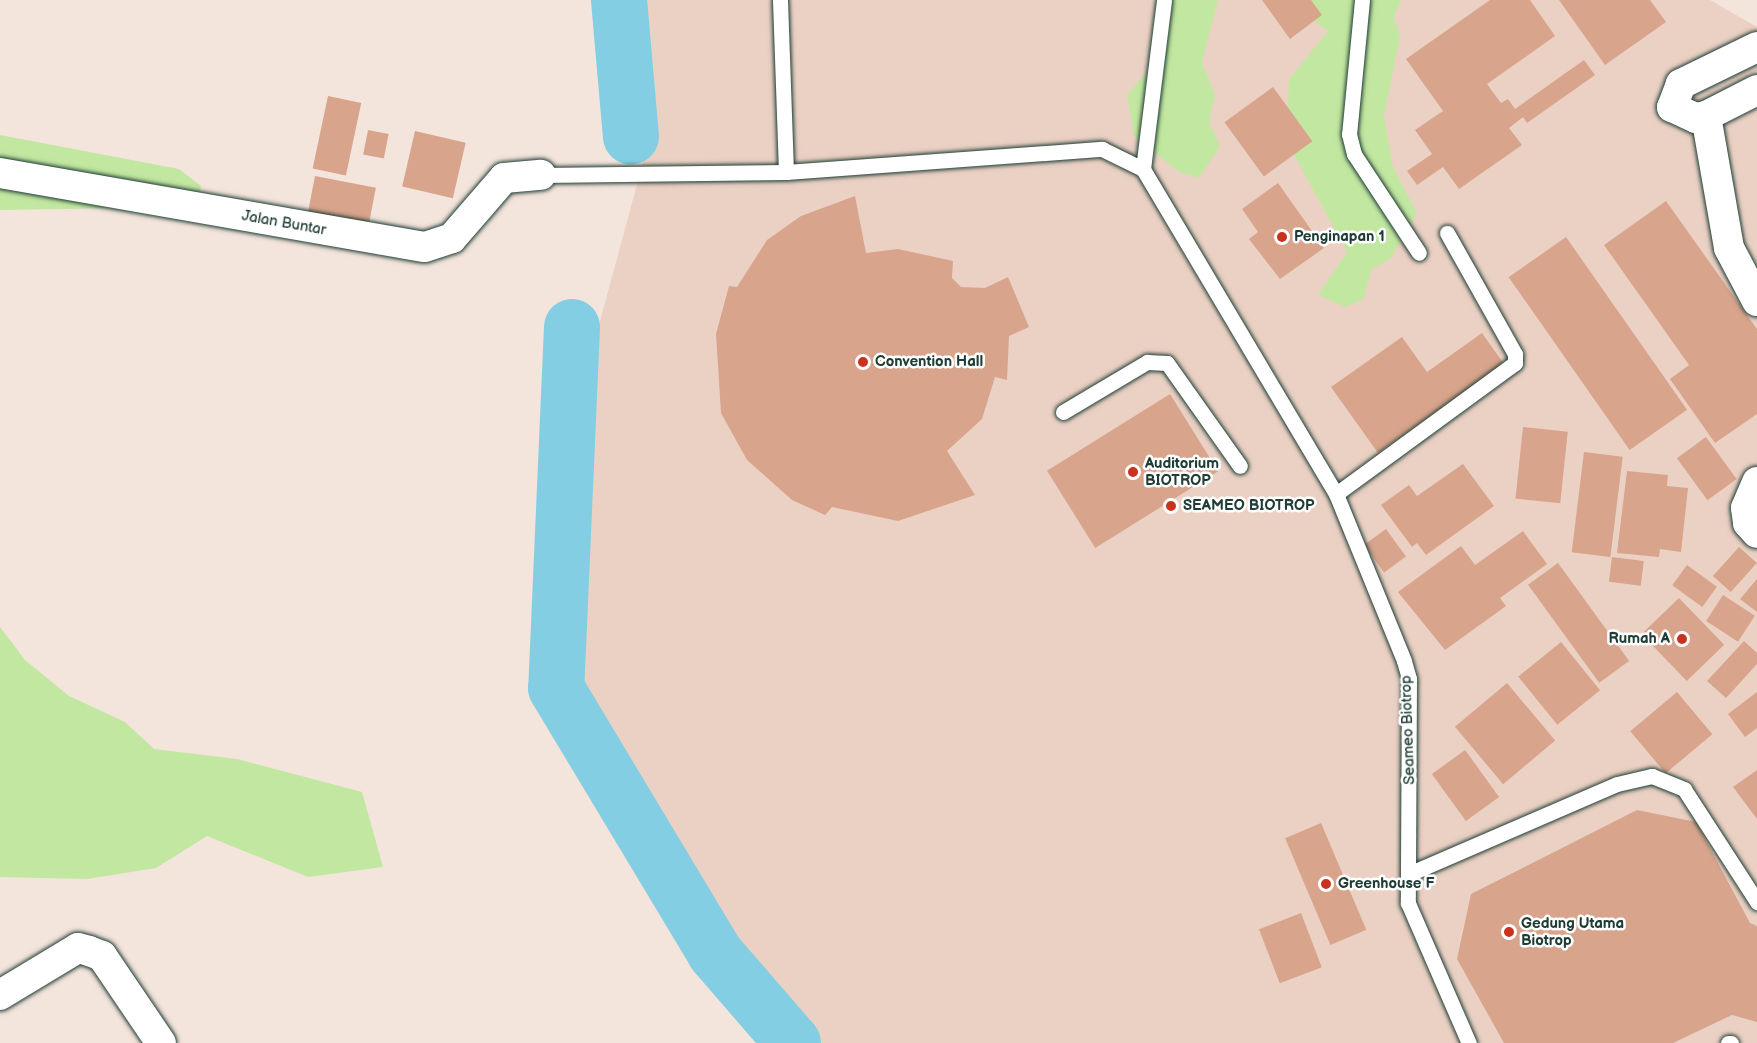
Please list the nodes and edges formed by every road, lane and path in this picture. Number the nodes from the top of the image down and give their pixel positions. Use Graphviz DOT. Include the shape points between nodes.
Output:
graph roads {
  1 [pos="780,0"];
  2 [pos="1164,0"];
  3 [pos="1362,0"];
  4 [pos="1757,47"];
  5 [pos="1757,90"];
  6 [pos="1706,116"];
  7 [pos="1143,169"];
  8 [pos="786,172"];
  9 [pos="0,173"];
  10 [pos="541,175"];
  11 [pos="1447,233"];
  12 [pos="1419,253"];
  13 [pos="1757,301"];
  14 [pos="1063,412"];
  15 [pos="1240,466"];
  16 [pos="1757,482"];
  17 [pos="1336,494"];
  18 [pos="1757,532"];
  19 [pos="1411,873"];
  20 [pos="1757,903"];
  21 [pos="0,995"];
  22 [pos="161,1043"];
  23 [pos="1469,1043"];
  1 -- 8 [label="lane"];
  2 -- 7 [label="lane"];
  3 -- 12 [label="lane" via="1349,134 1354,154"];
  4 -- 6 [label="street" via="1681,84 1672,107 1696,118"];
  5 -- 6 [label="street"];
  6 -- 13 [label="street" via="1729,248"];
  7 -- 8 [label="lane" via="1102,150"];
  7 -- 17 [label="lane, Seameo Biotrop"];
  8 -- 10 [label="lane"];
  9 -- 10 [label="street, Jalan Buntar" via="425,247 452,238 504,178"];
  11 -- 17 [label="lane" via="1515,354 1515,363"];
  14 -- 15 [label="lane" via="1147,362 1167,363"];
  16 -- 18 [label="street" via="1746,508 1748,523"];
  17 -- 19 [label="lane, Seameo Biotrop" via="1409,679 1407,856"];
  19 -- 20 [label="lane" via="1595,793 1652,776 1684,789"];
  19 -- 23 [label="lane, Seameo Biotrop" via="1408,903"];
  21 -- 22 [label="street" via="78,948 89,951 102,956"];
}
